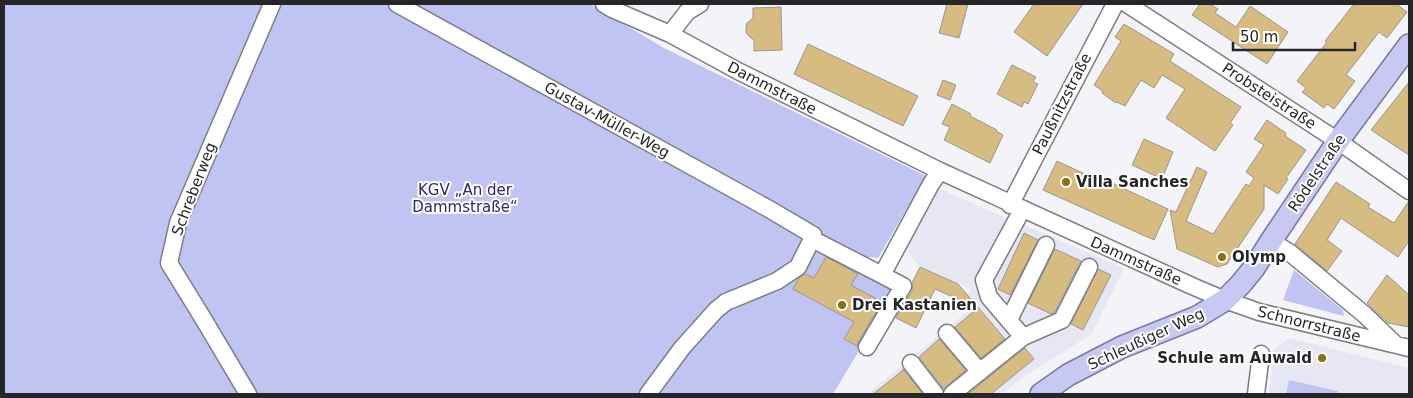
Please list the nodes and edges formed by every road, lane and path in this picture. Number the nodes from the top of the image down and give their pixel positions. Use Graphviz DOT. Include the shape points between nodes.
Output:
graph roads {
  1 [pos="272,4"];
  2 [pos="397,4"];
  3 [pos="604,4"];
  4 [pos="1115,4"];
  5 [pos="1127,4"];
  6 [pos="690,6"];
  7 [pos="670,34"];
  8 [pos="1409,45"];
  9 [pos="1338,140"];
  10 [pos="940,171"];
  11 [pos="1409,191"];
  12 [pos="1016,207"];
  13 [pos="812,240"];
  14 [pos="1271,240"];
  15 [pos="1046,245"];
  16 [pos="1089,267"];
  17 [pos="882,275"];
  18 [pos="1225,300"];
  19 [pos="1009,320"];
  20 [pos="947,333"];
  21 [pos="1023,337"];
  22 [pos="1402,346"];
  23 [pos="867,347"];
  24 [pos="1261,354"];
  25 [pos="910,363"];
  26 [pos="980,372"];
  27 [pos="248,394"];
  28 [pos="648,394"];
  29 [pos="935,394"];
  30 [pos="952,394"];
  31 [pos="1041,394"];
  32 [pos="1256,394"];
  1 -- 27 [label="street, Schreberweg" via="178,223 169,263"];
  2 -- 13 [label="street, Gustav-Müller-Weg" via="769,209 813,235"];
  3 -- 7 [label="street, Dammstraße"];
  4 -- 12 [label="street, Paußnitzstraße"];
  5 -- 9 [label="street, Probsteistraße"];
  6 -- 7 [label="street"];
  7 -- 10 [label="street, Dammstraße"];
  8 -- 9 [label="main road, Rödelstraße"];
  9 -- 11 [label="street, Probsteistraße"];
  9 -- 14 [label="main road, Rödelstraße"];
  10 -- 12 [label="street, Dammstraße"];
  10 -- 17 [label="street"];
  12 -- 18 [label="street, Dammstraße"];
  12 -- 19 [label="street, Paußnitzstraße" via="984,280 989,297"];
  13 -- 17 [label="street"];
  13 -- 28 [label="street" via="793,271 726,302 716,310 682,348"];
  14 -- 18 [label="main road, Rödelstraße" via="1254,268"];
  14 -- 22 [label="street, Schnorrstraße"];
  15 -- 19 [label="street"];
  16 -- 21 [label="street" via="1062,320"];
  17 -- 23 [label="street" via="902,286"];
  18 -- 22 [label="street, Schnorrstraße" via="1275,316"];
  18 -- 31 [label="main road, Schleußiger Weg" via="1197,317 1122,347"];
  19 -- 21 [label="street, Paußnitzstraße"];
  20 -- 26 [label="street"];
  21 -- 26 [label="street"];
  24 -- 32 [label="street"];
  25 -- 29 [label="street"];
  26 -- 30 [label="street"];
}
